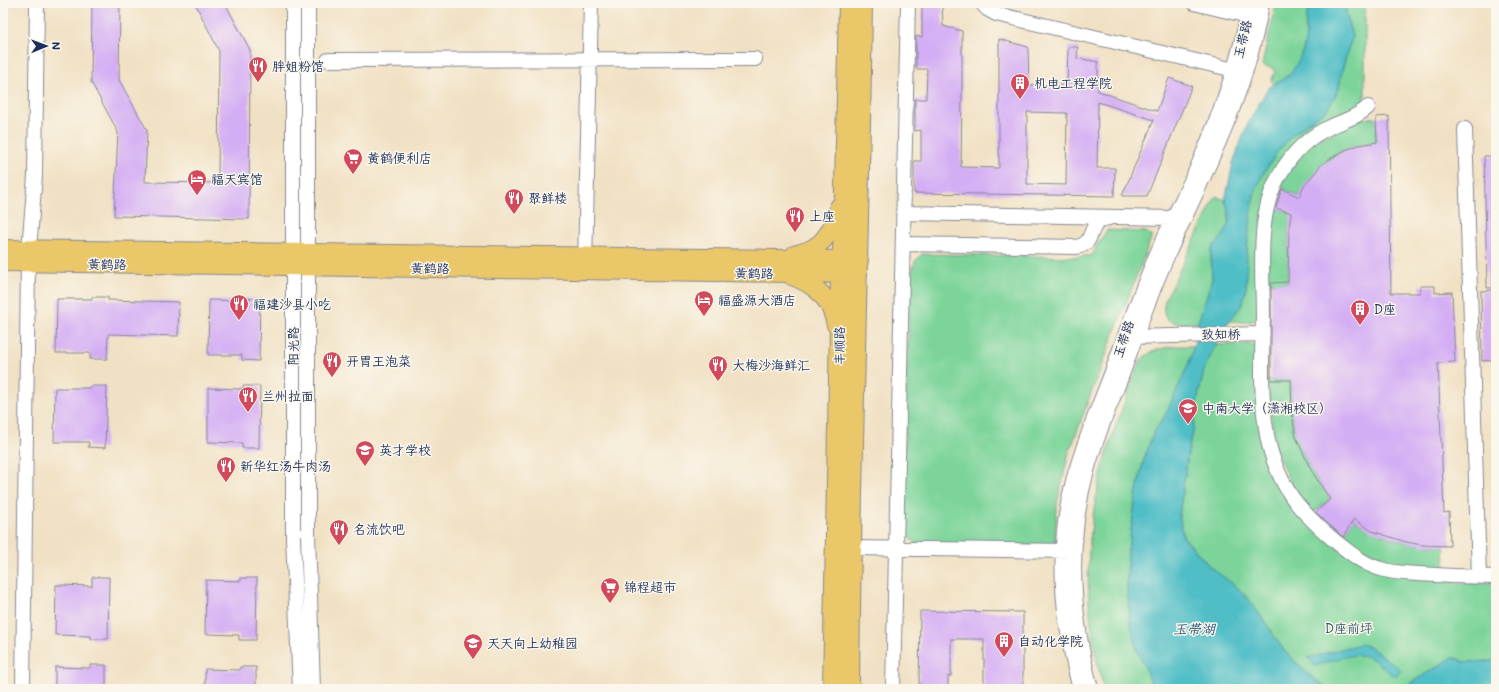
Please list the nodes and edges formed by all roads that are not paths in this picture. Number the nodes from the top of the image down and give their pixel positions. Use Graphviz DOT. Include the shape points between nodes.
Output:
graph roads {
  1 [pos="37,3"];
  2 [pos="293,3"];
  3 [pos="308,3"];
  4 [pos="591,3"];
  5 [pos="848,3"];
  6 [pos="863,3"];
  7 [pos="908,3"];
  8 [pos="982,3"];
  9 [pos="1194,3"];
  10 [pos="1262,3"];
  11 [pos="1253,12"];
  12 [pos="591,59"];
  13 [pos="756,59"];
  14 [pos="328,60"];
  15 [pos="1240,71"];
  16 [pos="1368,107"];
  17 [pos="1464,129"];
  18 [pos="843,187"];
  19 [pos="905,213"];
  20 [pos="1078,217"];
  21 [pos="1111,218"];
  22 [pos="1172,218"];
  23 [pos="1091,233"];
  24 [pos="904,244"];
  25 [pos="3,249"];
  26 [pos="29,256"];
  27 [pos="300,260"];
  28 [pos="3,262"];
  29 [pos="585,264"];
  30 [pos="768,266"];
  31 [pos="850,267"];
  32 [pos="1262,334"];
  33 [pos="1130,336"];
  34 [pos="839,342"];
  35 [pos="851,548"];
  36 [pos="895,549"];
  37 [pos="1069,551"];
  38 [pos="1479,577"];
  39 [pos="1496,577"];
  40 [pos="23,689"];
  41 [pos="300,689"];
  42 [pos="313,689"];
  43 [pos="832,689"];
  44 [pos="850,689"];
  45 [pos="893,689"];
  46 [pos="1080,689"];
  47 [pos="1091,689"];
  1 -- 26 [label="street" via="35,176"];
  2 -- 27 [label="street, 阳光路"];
  3 -- 27 [label="street, 阳光路"];
  4 -- 12 [label="street"];
  5 -- 18 [label="main road, 丰顺路"];
  6 -- 31 [label="main road"];
  7 -- 19 [label="street"];
  8 -- 15 [label="street" via="996,14"];
  9 -- 11 [label="street"];
  10 -- 11 [label="street, 玉带路"];
  11 -- 15 [label="street, 玉带路"];
  12 -- 13 [label="street"];
  12 -- 14 [label="street"];
  12 -- 29 [label="street"];
  15 -- 22 [label="street, 玉带路"];
  15 -- 33 [label="street" via="1224,133"];
  16 -- 32 [label="street" via="1314,135 1286,165 1272,190 1265,218 1263,244"];
  17 -- 38 [label="street"];
  18 -- 30 [label="main road" via="837,217 824,239 815,247"];
  18 -- 31 [label="main road, 丰顺路"];
  19 -- 20 [label="street"];
  19 -- 24 [label="street"];
  20 -- 21 [label="street"];
  20 -- 23 [label="street" via="1088,220 1092,228"];
  21 -- 22 [label="street"];
  21 -- 23 [label="street" via="1096,223"];
  22 -- 33 [label="street, 玉带路" via="1144,284"];
  23 -- 24 [label="street" via="1086,244 1076,248"];
  24 -- 36 [label="street"];
  25 -- 26 [label="main road"];
  26 -- 27 [label="main road, 黄鹤路"];
  26 -- 28 [label="main road, 黄鹤路"];
  26 -- 40 [label="street"];
  27 -- 29 [label="main road, 黄鹤路"];
  27 -- 41 [label="street, 阳光路" via="293,538"];
  27 -- 42 [label="street, 阳光路"];
  29 -- 30 [label="main road, 黄鹤路"];
  30 -- 31 [label="main road, 黄鹤路"];
  30 -- 34 [label="main road" via="808,282 820,292 830,305 835,318"];
  31 -- 34 [label="main road, 丰顺路"];
  31 -- 35 [label="main road"];
  32 -- 33 [label="street, 致知桥"];
  32 -- 38 [label="street" via="1263,397 1267,436 1278,471 1297,504 1344,548 1371,565 1406,573"];
  33 -- 37 [label="street, 玉带路" via="1095,414 1073,483"];
  34 -- 43 [label="main road, 丰顺路"];
  35 -- 36 [label="street"];
  35 -- 44 [label="main road"];
  36 -- 37 [label="street"];
  36 -- 45 [label="street"];
  37 -- 46 [label="street, 玉带路" via="1063,587 1067,628"];
  37 -- 47 [label="street" via="1080,636"];
  38 -- 39 [label="street"];
}
